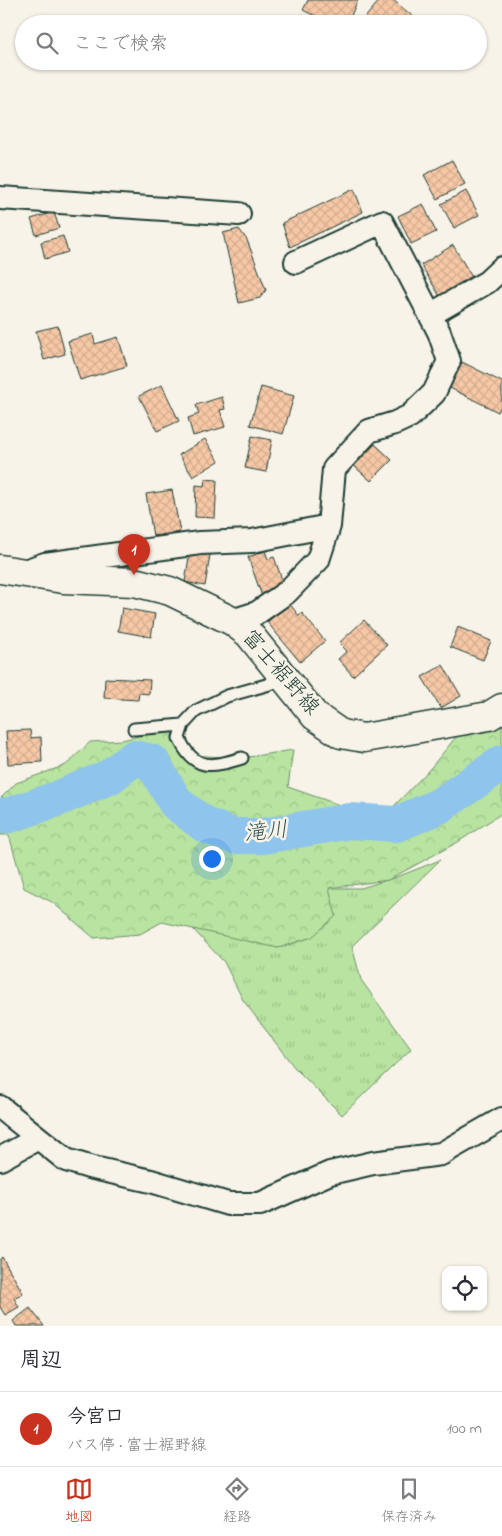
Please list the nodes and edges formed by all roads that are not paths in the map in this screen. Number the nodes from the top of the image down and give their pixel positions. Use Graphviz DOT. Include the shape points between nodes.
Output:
graph roads {
  1 [pos="0,198"];
  2 [pos="239,214"];
  3 [pos="296,262"];
  4 [pos="502,268"];
  5 [pos="430,315"];
  6 [pos="329,526"];
  7 [pos="9,571"];
  8 [pos="232,620"];
  9 [pos="286,679"];
  10 [pos="502,708"];
  11 [pos="183,725"];
  12 [pos="134,729"];
  13 [pos="242,758"];
  14 [pos="0,1107"];
  15 [pos="502,1119"];
  16 [pos="38,1138"];
  17 [pos="0,1159"];
  1 -- 2 [label="street"];
  3 -- 5 [label="street" via="382,222"];
  4 -- 5 [label="street" via="487,282"];
  5 -- 6 [label="street" via="449,361 434,393 410,416 369,430 334,469"];
  6 -- 7 [label="street" via="252,541 200,543"];
  6 -- 8 [label="street" via="318,560 287,592 257,613"];
  7 -- 8 [label="main road, 富士裾野線" via="63,579 134,582 170,591"];
  8 -- 9 [label="main road, 富士裾野線" via="249,634"];
  9 -- 10 [label="main road, 富士裾野線" via="316,716 341,734 364,738 488,716"];
  9 -- 11 [label="lane" via="227,696 196,711"];
  11 -- 12 [label="lane"];
  11 -- 13 [label="lane" via="179,738 195,760 206,766"];
  14 -- 16 [label="street"];
  15 -- 16 [label="street" via="441,1154 373,1163 330,1173 260,1204 228,1204 66,1160"];
  16 -- 17 [label="street"];
}
